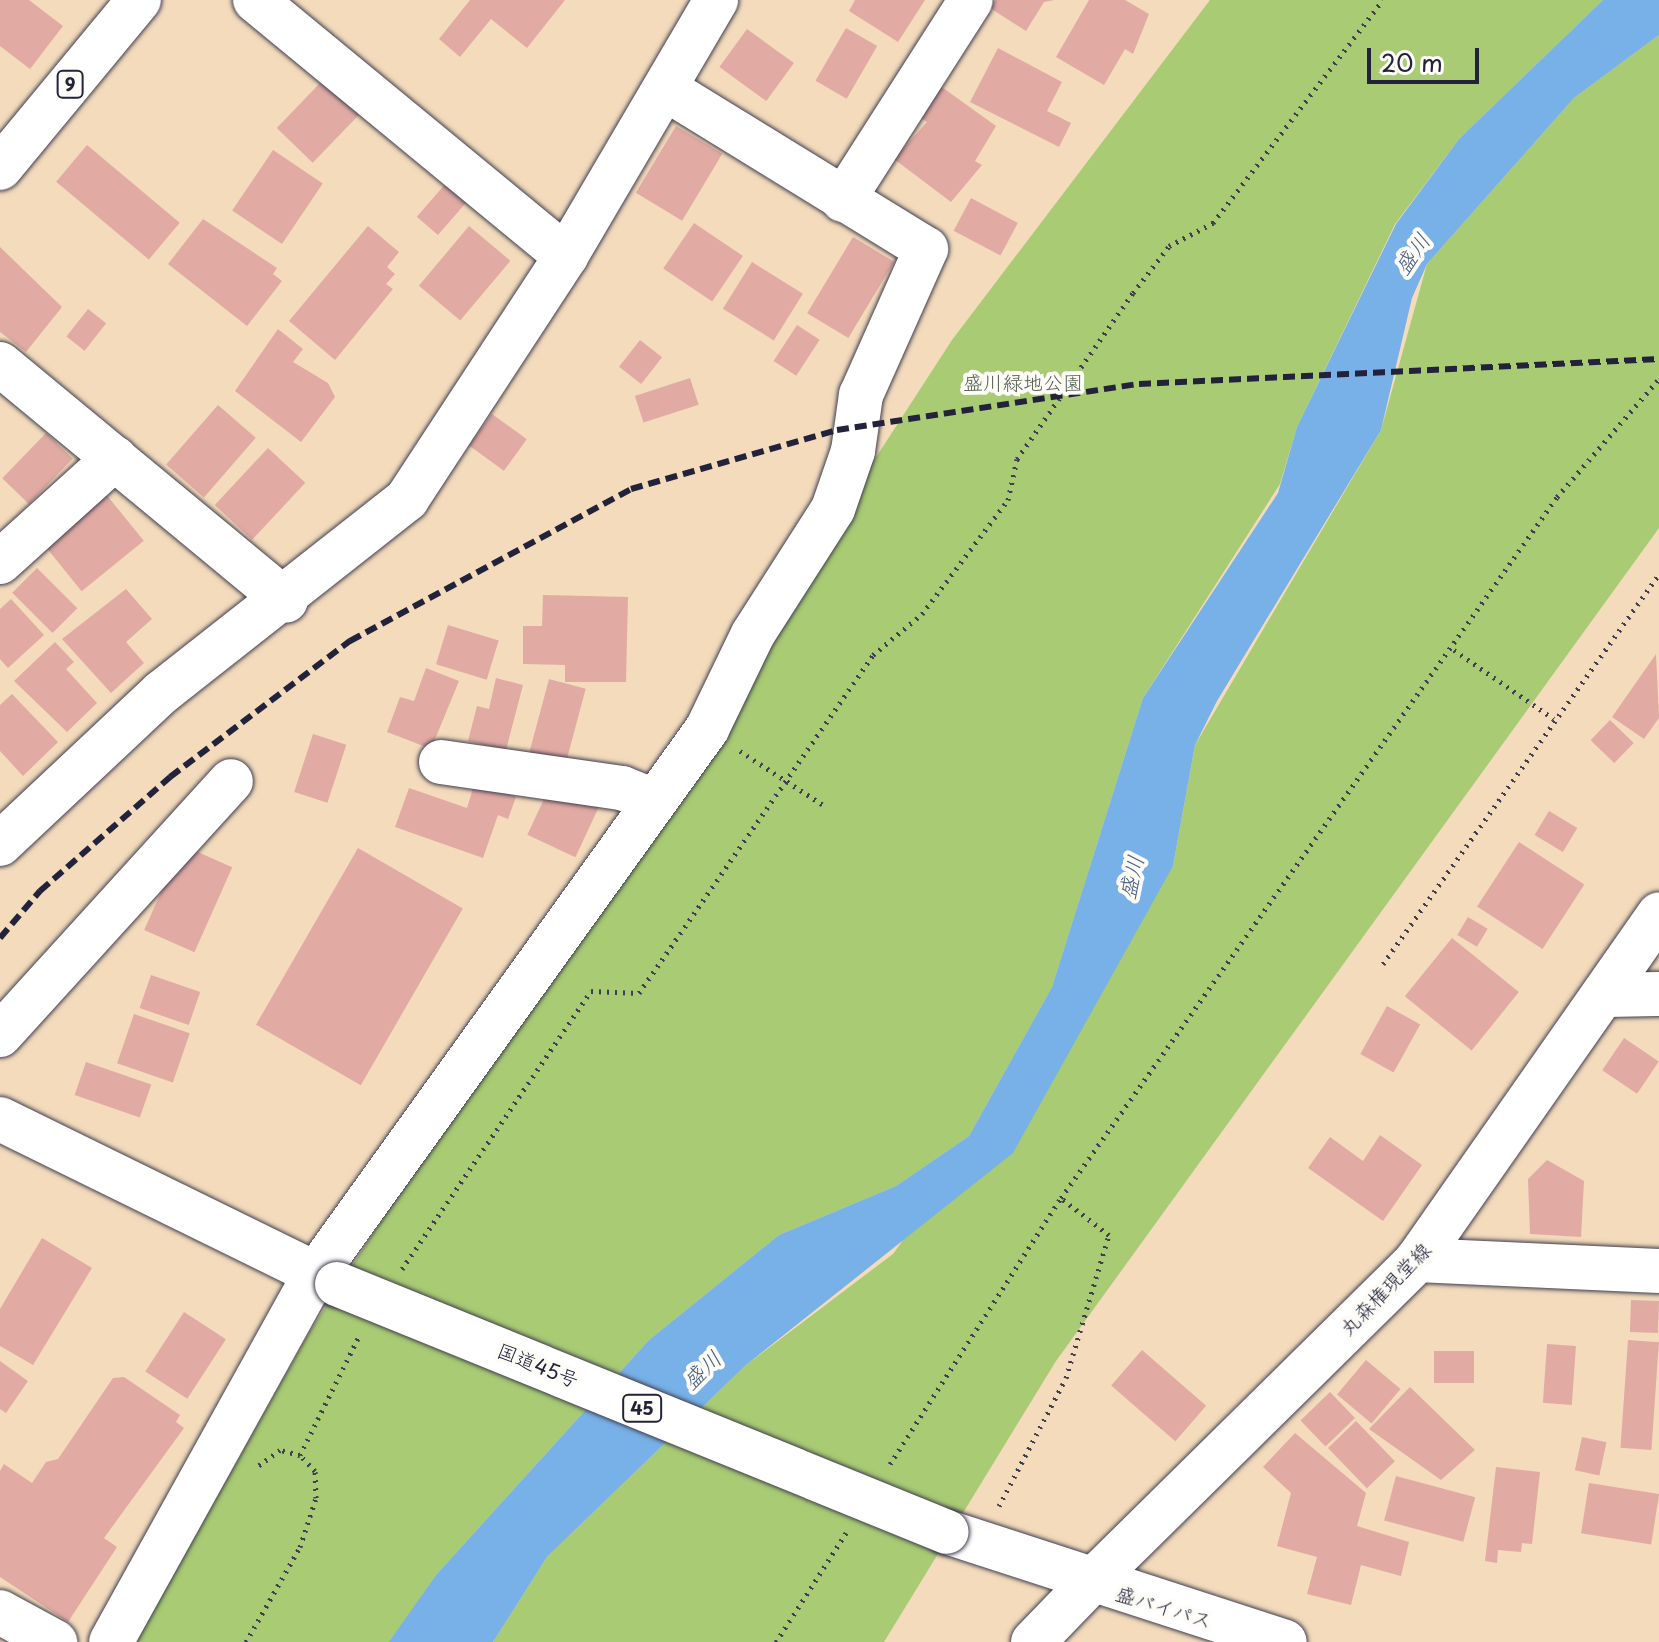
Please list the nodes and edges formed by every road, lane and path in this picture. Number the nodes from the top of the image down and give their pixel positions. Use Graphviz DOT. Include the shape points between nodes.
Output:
graph roads {
  1 [pos="139,0"];
  2 [pos="255,0"];
  3 [pos="716,0"];
  4 [pos="971,0"];
  5 [pos="1383,0"];
  6 [pos="666,89"];
  7 [pos="0,168"];
  8 [pos="843,200"];
  9 [pos="566,256"];
  10 [pos="0,364"];
  11 [pos="1659,379"];
  12 [pos="115,458"];
  13 [pos="0,562"];
  14 [pos="1659,574"];
  15 [pos="286,601"];
  16 [pos="1454,650"];
  17 [pos="1554,719"];
  18 [pos="707,729"];
  19 [pos="441,762"];
  20 [pos="231,781"];
  21 [pos="786,781"];
  22 [pos="655,801"];
  23 [pos="823,805"];
  24 [pos="0,844"];
  25 [pos="1659,914"];
  26 [pos="1383,964"];
  27 [pos="1659,994"];
  28 [pos="1605,995"];
  29 [pos="0,1035"];
  30 [pos="0,1119"];
  31 [pos="1061,1198"];
  32 [pos="1417,1260"];
  33 [pos="1659,1271"];
  34 [pos="398,1275"];
  35 [pos="326,1280"];
  36 [pos="367,1325"];
  37 [pos="300,1455"];
  38 [pos="246,1475"];
  39 [pos="880,1481"];
  40 [pos="854,1521"];
  41 [pos="964,1539"];
  42 [pos="1089,1584"];
  43 [pos="0,1612"];
  44 [pos="55,1642"];
  45 [pos="111,1642"];
  46 [pos="246,1642"];
  47 [pos="776,1642"];
  48 [pos="1033,1642"];
  49 [pos="1285,1642"];
  1 -- 7 [label="main road, 9"];
  2 -- 9 [label="main road"];
  3 -- 6 [label="main road"];
  4 -- 8 [label="main road"];
  5 -- 21 [label="path" via="1213,223 1169,246 1133,293 1017,459 1008,500 922,614 873,655"];
  6 -- 8 [label="main road"];
  6 -- 9 [label="main road"];
  8 -- 18 [label="main road" via="926,249 861,395 853,451 833,509 753,634"];
  9 -- 15 [label="main road" via="407,499"];
  10 -- 12 [label="main road"];
  11 -- 16 [label="path" via="1557,497"];
  12 -- 13 [label="main road"];
  12 -- 15 [label="main road"];
  14 -- 17 [label="path"];
  15 -- 24 [label="main road" via="162,692"];
  16 -- 17 [label="path"];
  16 -- 31 [label="path"];
  17 -- 26 [label="path"];
  18 -- 21 [label="path"];
  18 -- 22 [label="main road"];
  19 -- 22 [label="main road" via="622,788"];
  20 -- 29 [label="main road"];
  21 -- 23 [label="path"];
  21 -- 34 [label="path" via="639,993 591,991"];
  22 -- 35 [label="main road"];
  25 -- 28 [label="main road, 丸森権現堂線"];
  27 -- 28 [label="main road"];
  28 -- 32 [label="main road, 丸森権現堂線"];
  30 -- 35 [label="main road, 国道45号 / 45"];
  31 -- 39 [label="path"];
  31 -- 41 [label="path" via="1109,1235 1100,1280 1066,1378"];
  32 -- 33 [label="main road"];
  32 -- 42 [label="main road, 丸森権現堂線"];
  35 -- 41 [label="main road, 国道45号 / 45, bridge"];
  35 -- 45 [label="main road"];
  36 -- 37 [label="path"];
  37 -- 38 [label="path" via="280,1450"];
  37 -- 46 [label="path" via="315,1471 316,1498 300,1547"];
  40 -- 47 [label="path"];
  41 -- 42 [label="main road, 国道45号 / 45"];
  42 -- 48 [label="main road, 丸森権現堂線"];
  42 -- 49 [label="main road, 盛バイパス / 45"];
  43 -- 44 [label="main road"];
}
